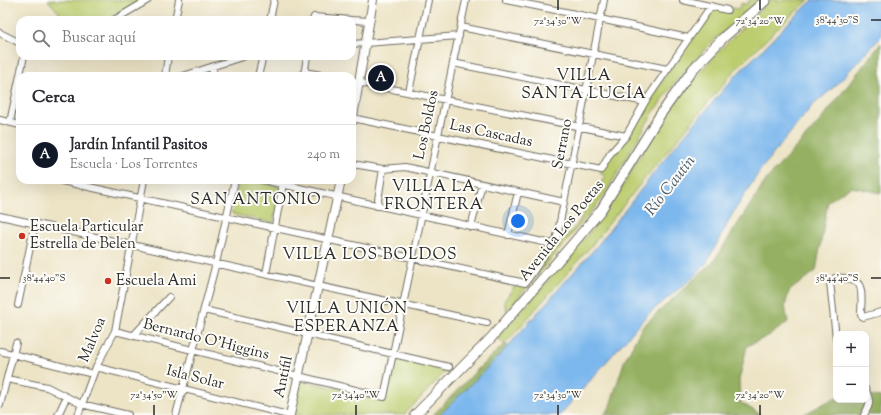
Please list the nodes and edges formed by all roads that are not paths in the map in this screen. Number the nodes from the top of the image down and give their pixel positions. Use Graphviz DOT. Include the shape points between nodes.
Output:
graph roads {
  1 [pos="148,0"];
  2 [pos="179,0"];
  3 [pos="274,0"];
  4 [pos="373,0"];
  5 [pos="428,0"];
  6 [pos="466,0"];
  7 [pos="506,0"];
  8 [pos="604,0"];
  9 [pos="683,0"];
  10 [pos="766,0"];
  11 [pos="710,6"];
  12 [pos="727,10"];
  13 [pos="121,16"];
  14 [pos="176,16"];
  15 [pos="271,16"];
  16 [pos="600,19"];
  17 [pos="356,20"];
  18 [pos="369,21"];
  19 [pos="461,27"];
  20 [pos="0,33"];
  21 [pos="459,36"];
  22 [pos="688,38"];
  23 [pos="420,39"];
  24 [pos="16,42"];
  25 [pos="365,43"];
  26 [pos="356,44"];
  27 [pos="593,54"];
  28 [pos="23,60"];
  29 [pos="167,60"];
  30 [pos="233,60"];
  31 [pos="262,60"];
  32 [pos="307,60"];
  33 [pos="453,63"];
  34 [pos="214,66"];
  35 [pos="667,69"];
  36 [pos="21,72"];
  37 [pos="166,72"];
  38 [pos="195,72"];
  39 [pos="213,72"];
  40 [pos="259,72"];
  41 [pos="304,72"];
  42 [pos="356,82"];
  43 [pos="586,90"];
  44 [pos="409,92"];
  45 [pos="16,94"];
  46 [pos="446,99"];
  47 [pos="645,102"];
  48 [pos="0,120"];
  49 [pos="356,120"];
  50 [pos="10,122"];
  51 [pos="16,124"];
  52 [pos="579,127"];
  53 [pos="438,136"];
  54 [pos="626,136"];
  55 [pos="356,165"];
  56 [pos="572,165"];
  57 [pos="383,169"];
  58 [pos="431,172"];
  59 [pos="76,184"];
  60 [pos="143,184"];
  61 [pos="234,184"];
  62 [pos="282,184"];
  63 [pos="289,184"];
  64 [pos="340,184"];
  65 [pos="482,184"];
  66 [pos="518,192"];
  67 [pos="140,198"];
  68 [pos="338,198"];
  69 [pos="564,202"];
  70 [pos="377,206"];
  71 [pos="0,216"];
  72 [pos="422,216"];
  73 [pos="227,217"];
  74 [pos="35,223"];
  75 [pos="471,227"];
  76 [pos="275,228"];
  77 [pos="508,235"];
  78 [pos="329,240"];
  79 [pos="131,244"];
  80 [pos="552,244"];
  81 [pos="413,258"];
  82 [pos="216,263"];
  83 [pos="266,274"];
  84 [pos="319,286"];
  85 [pos="170,297"];
  86 [pos="403,304"];
  87 [pos="18,305"];
  88 [pos="204,310"];
  89 [pos="881,312"];
  90 [pos="487,323"];
  91 [pos="115,331"];
  92 [pos="835,331"];
  93 [pos="308,334"];
  94 [pos="133,336"];
  95 [pos="16,344"];
  96 [pos="0,351"];
  97 [pos="193,351"];
  98 [pos="14,354"];
  99 [pos="393,354"];
  100 [pos="96,367"];
  101 [pos="449,367"];
  102 [pos="93,374"];
  103 [pos="299,376"];
  104 [pos="7,379"];
  105 [pos="183,389"];
  106 [pos="384,397"];
  107 [pos="66,398"];
  108 [pos="869,398"];
  109 [pos="81,404"];
  110 [pos="0,405"];
  111 [pos="58,415"];
  112 [pos="78,415"];
  113 [pos="128,415"];
  114 [pos="176,415"];
  115 [pos="289,415"];
  116 [pos="415,415"];
  117 [pos="864,415"];
  1 -- 13 [label="street"];
  2 -- 14 [label="street"];
  3 -- 15 [label="street"];
  4 -- 18 [label="street"];
  5 -- 23 [label="street"];
  6 -- 19 [label="street, Los Boldos"];
  7 -- 16 [label="street"];
  8 -- 16 [label="street, Serrano"];
  9 -- 11 [label="street"];
  10 -- 116 [label="main road, Avenida Los Poetas" via="693,69 591,222 491,338"];
  11 -- 12 [label="street"];
  11 -- 22 [label="street"];
  16 -- 22 [label="street"];
  16 -- 27 [label="street, Serrano"];
  17 -- 18 [label="street"];
  18 -- 25 [label="street"];
  19 -- 21 [label="street, Los Boldos"];
  19 -- 27 [label="street"];
  20 -- 24 [label="street"];
  21 -- 23 [label="street"];
  21 -- 33 [label="street, Los Boldos"];
  22 -- 35 [label="street"];
  23 -- 25 [label="street"];
  23 -- 44 [label="street"];
  25 -- 26 [label="street"];
  25 -- 42 [label="street"];
  27 -- 35 [label="street"];
  27 -- 43 [label="street, Serrano"];
  28 -- 36 [label="street"];
  29 -- 37 [label="street"];
  30 -- 34 [label="street"];
  31 -- 40 [label="street"];
  32 -- 41 [label="street"];
  33 -- 43 [label="street"];
  33 -- 46 [label="street, Los Boldos"];
  34 -- 38 [label="street"];
  34 -- 39 [label="street"];
  35 -- 47 [label="street"];
  42 -- 44 [label="street"];
  43 -- 47 [label="street"];
  43 -- 52 [label="street, Serrano"];
  44 -- 46 [label="street"];
  45 -- 50 [label="street"];
  46 -- 52 [label="street"];
  46 -- 53 [label="street, Los Boldos"];
  47 -- 54 [label="street"];
  48 -- 50 [label="street"];
  49 -- 53 [label="street, Las Cascadas"];
  50 -- 51 [label="street"];
  52 -- 54 [label="street"];
  52 -- 56 [label="street, Serrano"];
  53 -- 56 [label="street, Las Cascadas"];
  53 -- 58 [label="street, Los Boldos"];
  54 -- 56 [label="street, Las Cascadas" via="600,170"];
  55 -- 57 [label="street"];
  56 -- 69 [label="street, Serrano"];
  57 -- 58 [label="street" via="405,167"];
  57 -- 70 [label="street"];
  58 -- 65 [label="street"];
  58 -- 72 [label="street, Los Boldos"];
  59 -- 67 [label="street"];
  60 -- 67 [label="street, Malvoa"];
  61 -- 73 [label="street"];
  62 -- 76 [label="street"];
  63 -- 68 [label="street"];
  64 -- 68 [label="street, Antifil"];
  65 -- 66 [label="street"];
  65 -- 75 [label="street"];
  66 -- 69 [label="street"];
  66 -- 77 [label="street"];
  67 -- 73 [label="street"];
  67 -- 79 [label="street, Malvoa"];
  68 -- 70 [label="street"];
  68 -- 78 [label="street, Antifil"];
  69 -- 80 [label="street, Serrano" via="556,241"];
  70 -- 72 [label="street"];
  71 -- 74 [label="street"];
  72 -- 75 [label="street"];
  72 -- 81 [label="street, Los Boldos"];
  73 -- 76 [label="street"];
  73 -- 82 [label="street"];
  74 -- 79 [label="street"];
  74 -- 87 [label="street"];
  75 -- 77 [label="street"];
  76 -- 78 [label="street"];
  76 -- 83 [label="street"];
  77 -- 80 [label="street"];
  78 -- 81 [label="street"];
  78 -- 84 [label="street, Antifil"];
  79 -- 82 [label="street"];
  79 -- 91 [label="street, Malvoa"];
  80 -- 81 [label="street, Serrano" via="525,282"];
  81 -- 86 [label="street, Los Boldos"];
  82 -- 83 [label="street"];
  82 -- 88 [label="street"];
  83 -- 84 [label="street"];
  84 -- 86 [label="street"];
  84 -- 93 [label="street, Antifil"];
  85 -- 94 [label="street"];
  86 -- 90 [label="street"];
  86 -- 99 [label="street, Los Boldos"];
  88 -- 93 [label="street"];
  88 -- 97 [label="street"];
  89 -- 92 [label="street" via="863,317 861,286 857,282 833,278 830,282"];
  91 -- 94 [label="street, Bernardo O'Higgins"];
  91 -- 100 [label="street, Malvoa"];
  93 -- 99 [label="street"];
  93 -- 103 [label="street, Antifil"];
  94 -- 97 [label="street, Bernardo O'Higgins"];
  95 -- 98 [label="street"];
  96 -- 98 [label="street"];
  97 -- 103 [label="street, Bernardo O'Higgins"];
  97 -- 105 [label="street"];
  98 -- 102 [label="street"];
  98 -- 104 [label="street"];
  99 -- 101 [label="street"];
  99 -- 106 [label="street, Los Boldos"];
  100 -- 102 [label="street, Malvoa"];
  100 -- 105 [label="street, Isla Solar"];
  102 -- 109 [label="street, Malvoa"];
  103 -- 106 [label="street, Bernardo O'Higgins"];
  103 -- 115 [label="street, Antifil"];
  104 -- 107 [label="street" via="47,387"];
  104 -- 110 [label="street"];
  105 -- 114 [label="street"];
  105 -- 115 [label="street, Isla Solar"];
  107 -- 109 [label="street"];
  107 -- 111 [label="street"];
  108 -- 117 [label="street" via="870,404"];
  109 -- 112 [label="street, Malvoa"];
  109 -- 113 [label="street"];
}
